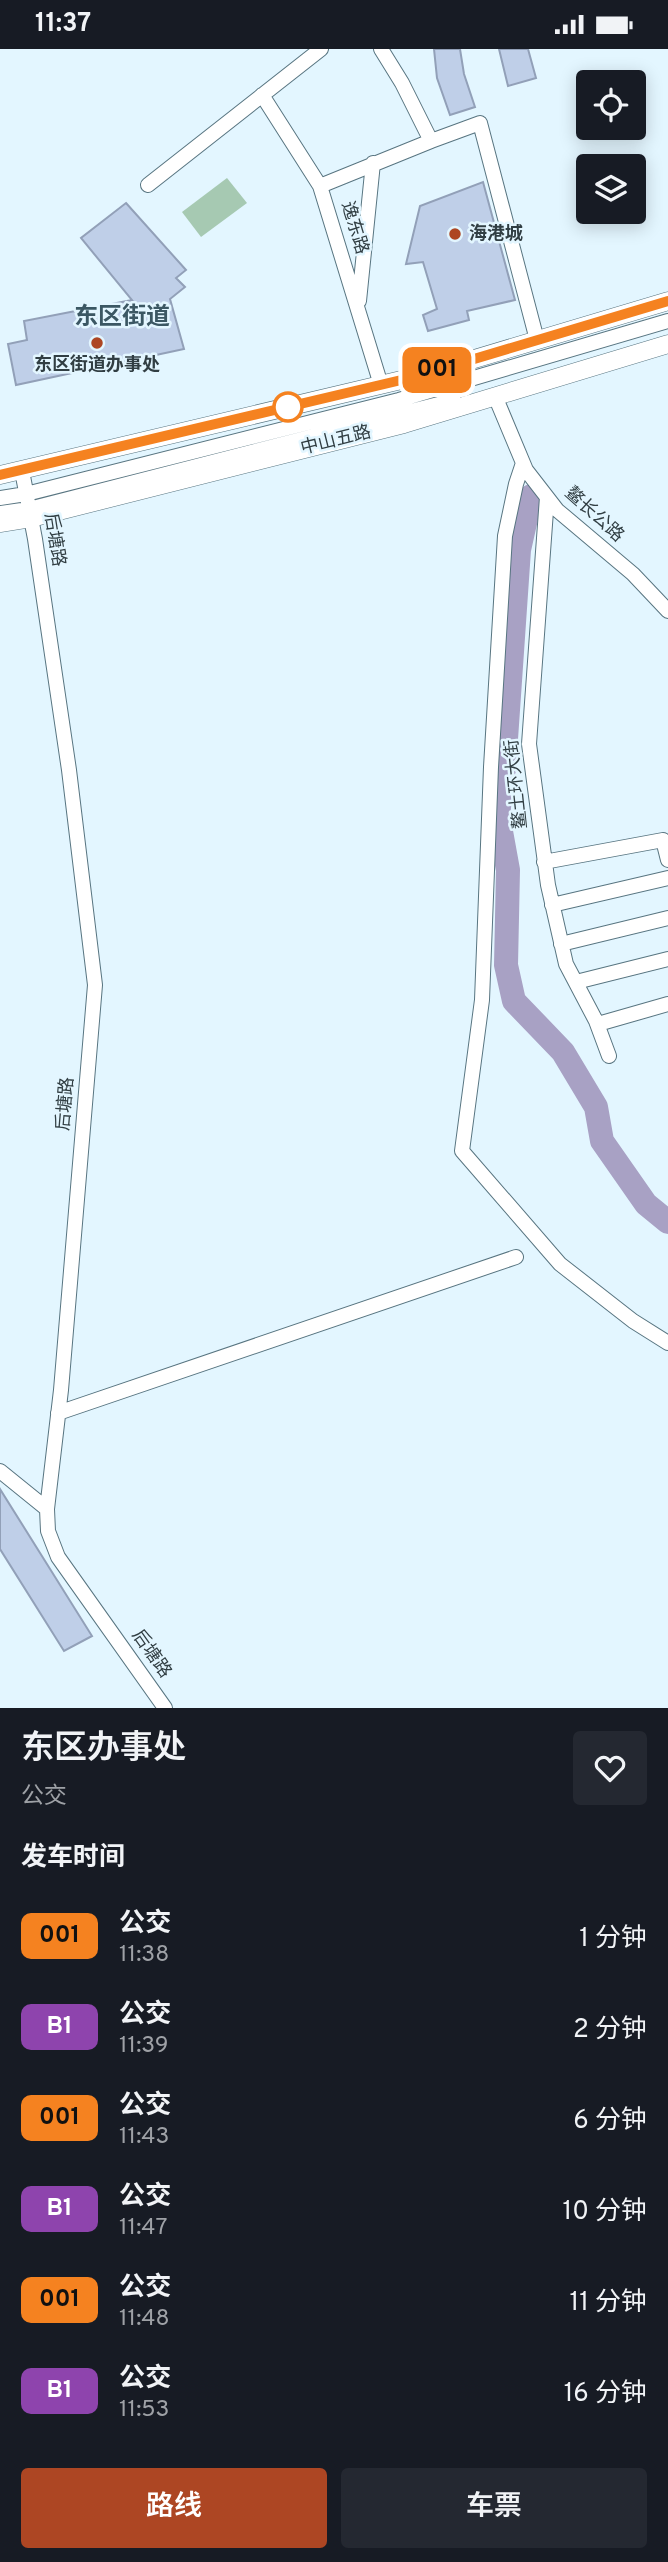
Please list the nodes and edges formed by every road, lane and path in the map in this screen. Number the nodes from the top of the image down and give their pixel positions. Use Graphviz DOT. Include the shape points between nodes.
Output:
graph roads {
  1 [pos="321,49"];
  2 [pos="381,49"];
  3 [pos="262,95"];
  4 [pos="431,141"];
  5 [pos="373,163"];
  6 [pos="148,185"];
  7 [pos="320,186"];
  8 [pos="668,300"];
  9 [pos="358,308"];
  10 [pos="668,321"];
  11 [pos="668,336"];
  12 [pos="537,340"];
  13 [pos="668,344"];
  14 [pos="381,385"];
  15 [pos="495,396"];
  16 [pos="523,463"];
  17 [pos="22,471"];
  18 [pos="0,475"];
  19 [pos="547,497"];
  20 [pos="0,498"];
  21 [pos="29,507"];
  22 [pos="0,513"];
  23 [pos="0,523"];
  24 [pos="668,611"];
  25 [pos="668,860"];
  26 [pos="544,862"];
  27 [pos="668,878"];
  28 [pos="552,905"];
  29 [pos="668,918"];
  30 [pos="561,944"];
  31 [pos="668,959"];
  32 [pos="576,982"];
  33 [pos="668,1004"];
  34 [pos="598,1024"];
  35 [pos="609,1056"];
  36 [pos="516,1257"];
  37 [pos="668,1343"];
  38 [pos="58,1413"];
  39 [pos="0,1471"];
  40 [pos="47,1509"];
  41 [pos="165,1708"];
  1 -- 3 [label="street"];
  2 -- 4 [label="street"];
  3 -- 6 [label="street"];
  3 -- 7 [label="street, 逸东路"];
  4 -- 5 [label="street"];
  4 -- 12 [label="street" via="480,123"];
  5 -- 7 [label="street"];
  5 -- 9 [label="street"];
  7 -- 9 [label="street, 逸东路"];
  8 -- 12 [label="main road"];
  9 -- 14 [label="street, 逸东路"];
  10 -- 21 [label="street"];
  11 -- 21 [label="street" via="403,415"];
  12 -- 14 [label="main road"];
  13 -- 15 [label="main road, 中山五路"];
  14 -- 17 [label="main road"];
  15 -- 16 [label="street, 鳌长公路"];
  15 -- 21 [label="main road, 中山五路" via="404,424"];
  16 -- 19 [label="street, 鳌长公路"];
  16 -- 37 [label="street" via="505,536 482,1000 462,1151 560,1264"];
  17 -- 18 [label="main road"];
  17 -- 21 [label="street, 后塘路"];
  19 -- 24 [label="street, 鳌长公路"];
  19 -- 26 [label="street, 鳌土环大街" via="529,744"];
  20 -- 21 [label="street"];
  21 -- 22 [label="street"];
  21 -- 23 [label="main road, 中山五路"];
  21 -- 38 [label="street, 后塘路" via="69,770 95,985"];
  25 -- 26 [label="street" via="663,840"];
  26 -- 28 [label="street, 鳌土环大街"];
  27 -- 28 [label="street"];
  28 -- 30 [label="street, 鳌土环大街"];
  29 -- 30 [label="street"];
  30 -- 32 [label="street, 鳌土环大街"];
  31 -- 32 [label="street"];
  32 -- 34 [label="street, 鳌土环大街"];
  33 -- 34 [label="street"];
  34 -- 35 [label="street, 鳌土环大街"];
  36 -- 38 [label="street"];
  38 -- 40 [label="street, 后塘路"];
  39 -- 40 [label="street"];
  40 -- 41 [label="street, 后塘路" via="48,1531 58,1557"];
}
